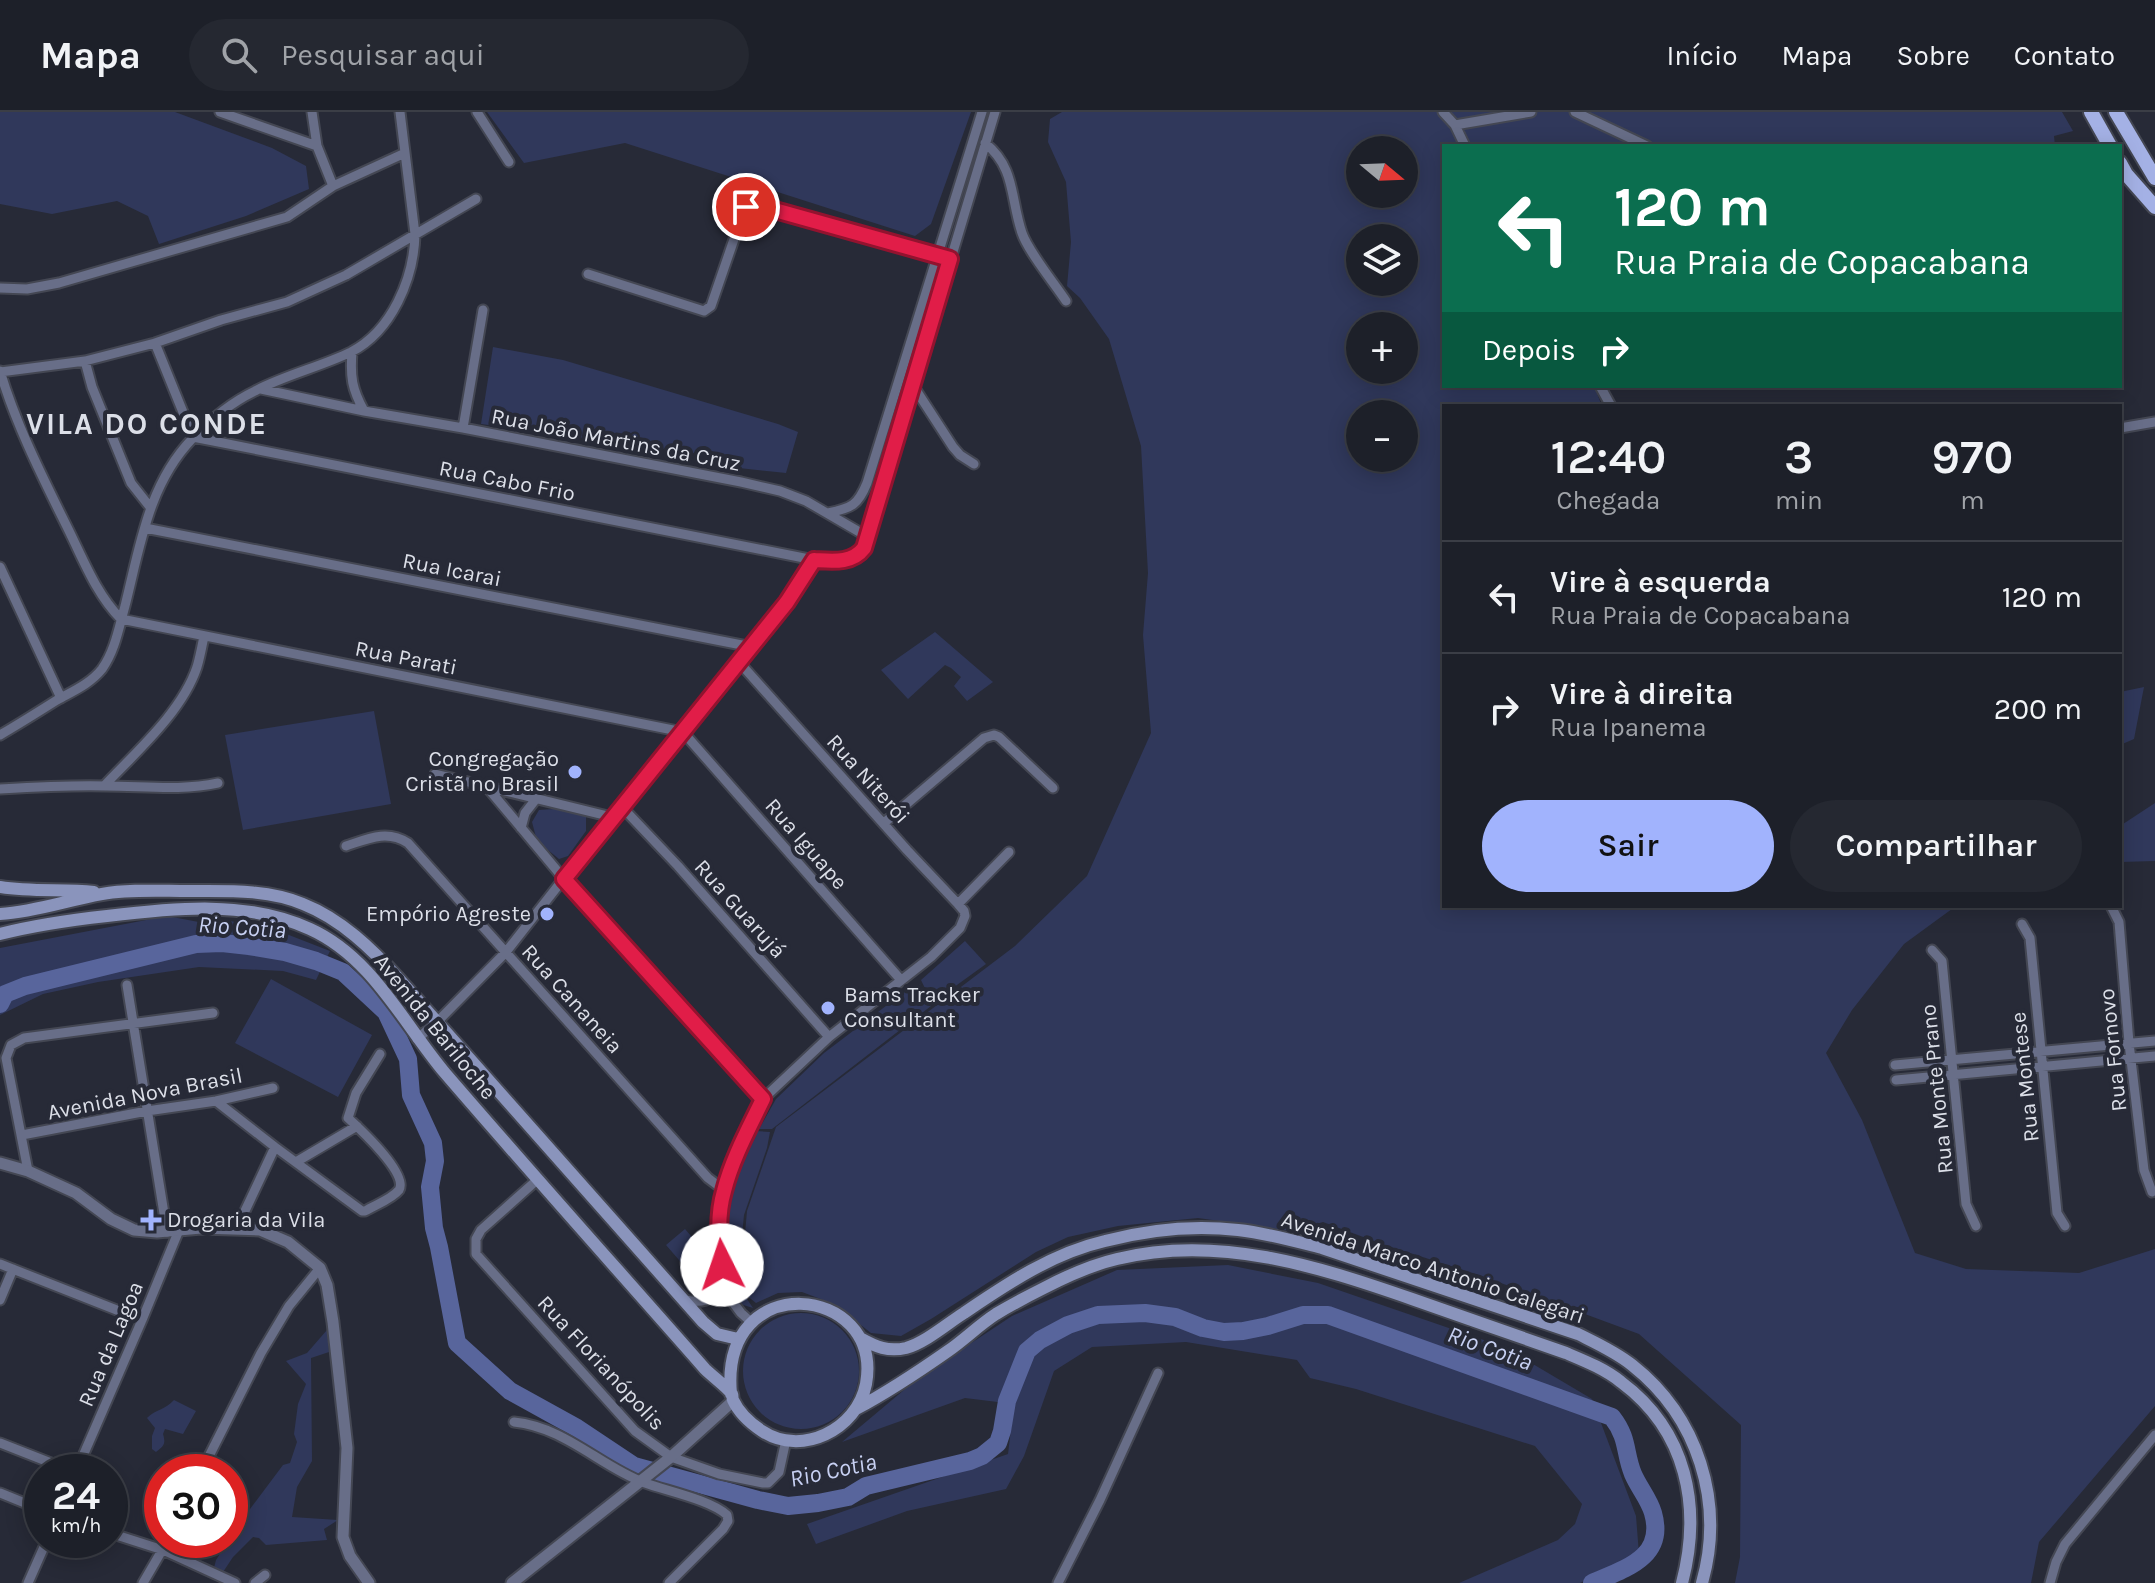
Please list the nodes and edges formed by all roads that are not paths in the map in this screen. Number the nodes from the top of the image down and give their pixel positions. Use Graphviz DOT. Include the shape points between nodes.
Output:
graph roads {
  1 [pos="220,112"];
  2 [pos="312,112"];
  3 [pos="400,112"];
  4 [pos="477,112"];
  5 [pos="982,112"];
  6 [pos="995,112"];
  7 [pos="1443,112"];
  8 [pos="1531,112"];
  9 [pos="1575,112"];
  10 [pos="2091,112"];
  11 [pos="2116,112"];
  12 [pos="1455,125"];
  13 [pos="985,143"];
  14 [pos="1464,144"];
  15 [pos="1643,144"];
  16 [pos="2109,144"];
  17 [pos="317,146"];
  18 [pos="405,153"];
  19 [pos="509,162"];
  20 [pos="2122,167"];
  21 [pos="2155,178"];
  22 [pos="333,186"];
  23 [pos="476,199"];
  24 [pos="2155,207"];
  25 [pos="415,234"];
  26 [pos="937,255"];
  27 [pos="950,259"];
  28 [pos="588,274"];
  29 [pos="0,288"];
  30 [pos="1066,301"];
  31 [pos="483,310"];
  32 [pos="155,343"];
  33 [pos="352,352"];
  34 [pos="85,361"];
  35 [pos="0,372"];
  36 [pos="898,384"];
  37 [pos="911,388"];
  38 [pos="258,389"];
  39 [pos="364,411"];
  40 [pos="2155,422"];
  41 [pos="463,428"];
  42 [pos="2122,428"];
  43 [pos="193,437"];
  44 [pos="974,464"];
  45 [pos="150,507"];
  46 [pos="828,513"];
  47 [pos="145,528"];
  48 [pos="854,528"];
  49 [pos="868,537"];
  50 [pos="864,548"];
  51 [pos="814,560"];
  52 [pos="0,567"];
  53 [pos="121,619"];
  54 [pos="204,636"];
  55 [pos="752,647"];
  56 [pos="739,662"];
  57 [pos="61,698"];
  58 [pos="683,732"];
  59 [pos="0,735"];
  60 [pos="435,774"];
  61 [pos="218,783"];
  62 [pos="104,786"];
  63 [pos="487,787"];
  64 [pos="1053,788"];
  65 [pos="0,789"];
  66 [pos="536,799"];
  67 [pos="622,807"];
  68 [pos="612,817"];
  69 [pos="884,823"];
  70 [pos="521,828"];
  71 [pos="346,846"];
  72 [pos="1009,852"];
  73 [pos="564,879"];
  74 [pos="0,887"];
  75 [pos="105,893"];
  76 [pos="958,904"];
  77 [pos="2112,908"];
  78 [pos="0,914"];
  79 [pos="2022,924"];
  80 [pos="0,934"];
  81 [pos="1932,950"];
  82 [pos="506,952"];
  83 [pos="901,980"];
  84 [pos="127,985"];
  85 [pos="213,1013"];
  86 [pos="437,1022"];
  87 [pos="133,1023"];
  88 [pos="829,1037"];
  89 [pos="417,1039"];
  90 [pos="2155,1041"];
  91 [pos="2129,1043"];
  92 [pos="2041,1052"];
  93 [pos="380,1054"];
  94 [pos="2155,1056"];
  95 [pos="2131,1057"];
  96 [pos="1952,1058"];
  97 [pos="1895,1065"];
  98 [pos="2042,1066"];
  99 [pos="1954,1074"];
  100 [pos="1896,1080"];
  101 [pos="273,1088"];
  102 [pos="763,1099"];
  103 [pos="216,1101"];
  104 [pos="147,1111"];
  105 [pos="357,1126"];
  106 [pos="22,1135"];
  107 [pos="275,1147"];
  108 [pos="296,1162"];
  109 [pos="0,1163"];
  110 [pos="28,1171"];
  111 [pos="537,1180"];
  112 [pos="724,1190"];
  113 [pos="2152,1192"];
  114 [pos="1976,1226"];
  115 [pos="2065,1226"];
  116 [pos="237,1228"];
  117 [pos="173,1231"];
  118 [pos="0,1264"];
  119 [pos="722,1265"];
  120 [pos="320,1268"];
  121 [pos="13,1269"];
  122 [pos="0,1300"];
  123 [pos="685,1300"];
  124 [pos="142,1320"];
  125 [pos="751,1322"];
  126 [pos="860,1338"];
  127 [pos="738,1339"];
  128 [pos="1158,1373"];
  129 [pos="732,1397"];
  130 [pos="856,1409"];
  131 [pos="514,1422"];
  132 [pos="2155,1435"];
  133 [pos="786,1440"];
  134 [pos="0,1443"];
  135 [pos="28,1454"];
  136 [pos="83,1454"];
  137 [pos="210,1454"];
  138 [pos="671,1457"];
  139 [pos="642,1480"];
  140 [pos="0,1493"];
  141 [pos="24,1503"];
  142 [pos="39,1558"];
  143 [pos="157,1558"];
  144 [pos="189,1558"];
  145 [pos="265,1575"];
  146 [pos="28,1583"];
  147 [pos="143,1583"];
  148 [pos="235,1583"];
  149 [pos="255,1583"];
  150 [pos="369,1583"];
  151 [pos="512,1583"];
  152 [pos="669,1583"];
  153 [pos="1058,1583"];
  154 [pos="1682,1583"];
  155 [pos="1702,1583"];
  156 [pos="2050,1583"];
  1 -- 17 [label="street"];
  2 -- 17 [label="street"];
  3 -- 18 [label="street"];
  4 -- 19 [label="street"];
  5 -- 26 [label="street"];
  6 -- 13 [label="street"];
  7 -- 12 [label="street"];
  8 -- 12 [label="street"];
  9 -- 15 [label="street"];
  10 -- 16 [label="main road"];
  11 -- 21 [label="main road"];
  12 -- 14 [label="street"];
  13 -- 27 [label="street"];
  13 -- 30 [label="street" via="1009,173 1022,235"];
  17 -- 22 [label="street"];
  18 -- 22 [label="street"];
  18 -- 25 [label="street"];
  20 -- 24 [label="main road"];
  22 -- 29 [label="street" via="287,217 59,283"];
  23 -- 25 [label="street"];
  25 -- 32 [label="street" via="287,302"];
  25 -- 33 [label="street" via="412,266 398,302 371,339"];
  26 -- 27 [label="street"];
  26 -- 28 [label="street" via="749,205 711,306 704,311"];
  26 -- 36 [label="street"];
  27 -- 37 [label="street"];
  31 -- 41 [label="street"];
  32 -- 34 [label="street"];
  32 -- 43 [label="street"];
  33 -- 38 [label="street"];
  33 -- 39 [label="street" via="350,372"];
  34 -- 35 [label="street"];
  34 -- 45 [label="street" via="131,483"];
  35 -- 53 [label="street" via="52,498 91,576"];
  36 -- 37 [label="street"];
  36 -- 46 [label="street" via="861,497 846,509"];
  37 -- 44 [label="street" via="953,447"];
  37 -- 49 [label="street"];
  38 -- 39 [label="street, Rua João Martins da Cruz"];
  38 -- 43 [label="street"];
  39 -- 41 [label="street, Rua João Martins da Cruz"];
  40 -- 42 [label="street"];
  41 -- 46 [label="street, Rua João Martins da Cruz" via="780,491"];
  43 -- 45 [label="street" via="166,471"];
  43 -- 51 [label="street, Rua Cabo Frio"];
  45 -- 47 [label="street"];
  46 -- 48 [label="street, Rua João Martins da Cruz"];
  47 -- 53 [label="street"];
  47 -- 55 [label="street, Rua Icarai"];
  48 -- 49 [label="street, Rua João Martins da Cruz"];
  48 -- 50 [label="street"];
  49 -- 50 [label="street"];
  50 -- 51 [label="street, Rua Cabo Frio" via="845,560"];
  51 -- 55 [label="street"];
  52 -- 57 [label="street"];
  53 -- 54 [label="street, Rua Parati"];
  53 -- 57 [label="street" via="102,669"];
  54 -- 58 [label="street, Rua Parati"];
  54 -- 62 [label="street" via="197,668 182,696"];
  55 -- 56 [label="street"];
  56 -- 58 [label="street"];
  56 -- 69 [label="street, Rua Niterói"];
  57 -- 59 [label="street"];
  58 -- 67 [label="street"];
  58 -- 83 [label="street, Rua Iguape"];
  60 -- 63 [label="street"];
  61 -- 62 [label="street"];
  62 -- 65 [label="street"];
  63 -- 66 [label="street"];
  63 -- 70 [label="street"];
  64 -- 69 [label="street" via="994,735"];
  66 -- 68 [label="street"];
  66 -- 70 [label="street"];
  67 -- 68 [label="street"];
  67 -- 88 [label="street, Rua Guarujá"];
  68 -- 73 [label="street"];
  69 -- 76 [label="street, Rua Niterói"];
  70 -- 73 [label="street"];
  71 -- 82 [label="street, Rua Cananeia" via="386,835 398,837"];
  72 -- 76 [label="street"];
  73 -- 82 [label="street"];
  73 -- 102 [label="street"];
  74 -- 75 [label="main road"];
  75 -- 78 [label="main road, Avenida Bariloche"];
  75 -- 86 [label="main road, Avenida Bariloche" via="233,891 303,904 370,948"];
  76 -- 83 [label="street, Rua Niterói" via="964,911 960,928"];
  77 -- 91 [label="street, Rua Fornovo" via="2119,922"];
  79 -- 92 [label="street, Rua Montese" via="2030,938"];
  80 -- 89 [label="main road, Avenida Bariloche" via="164,909 269,915 308,928 349,953"];
  81 -- 96 [label="street, Rua Monte Prano" via="1942,961"];
  82 -- 86 [label="street"];
  82 -- 112 [label="street, Rua Cananeia"];
  83 -- 88 [label="street"];
  84 -- 87 [label="street"];
  85 -- 87 [label="street"];
  86 -- 89 [label="street"];
  86 -- 123 [label="main road, Avenida Bariloche"];
  87 -- 104 [label="street"];
  87 -- 106 [label="street" via="24,1038 11,1045 6,1058"];
  88 -- 102 [label="street"];
  89 -- 111 [label="main road, Avenida Bariloche"];
  90 -- 91 [label="street"];
  91 -- 92 [label="street"];
  91 -- 95 [label="street, Rua Fornovo"];
  92 -- 96 [label="street"];
  92 -- 98 [label="street, Rua Montese"];
  93 -- 105 [label="street" via="356,1093 348,1118"];
  94 -- 95 [label="street"];
  95 -- 98 [label="street"];
  95 -- 113 [label="street, Rua Fornovo" via="2144,1170"];
  96 -- 97 [label="street"];
  96 -- 99 [label="street, Rua Monte Prano"];
  98 -- 99 [label="street"];
  98 -- 115 [label="street, Rua Montese" via="2057,1213"];
  99 -- 100 [label="street"];
  99 -- 114 [label="street, Rua Monte Prano" via="1966,1204"];
  101 -- 103 [label="street, Avenida Nova Brasil"];
  102 -- 112 [label="street"];
  103 -- 104 [label="street, Avenida Nova Brasil"];
  103 -- 107 [label="street"];
  104 -- 106 [label="street, Avenida Nova Brasil"];
  104 -- 117 [label="street"];
  105 -- 108 [label="street"];
  105 -- 108 [label="street" via="396,1170 398,1192 362,1211"];
  106 -- 110 [label="street"];
  107 -- 108 [label="street"];
  107 -- 116 [label="street"];
  109 -- 110 [label="street"];
  110 -- 117 [label="street" via="76,1193 134,1230"];
  111 -- 129 [label="main road, Avenida Bariloche"];
  111 -- 138 [label="street, Rua Florianópolis" via="481,1230 476,1254 635,1431"];
  112 -- 119 [label="street" via="719,1227"];
  116 -- 117 [label="street"];
  116 -- 120 [label="street" via="274,1235"];
  117 -- 124 [label="street, Rua da Lagoa"];
  118 -- 121 [label="street"];
  119 -- 123 [label="street" via="713,1296 703,1302"];
  119 -- 125 [label="street" via="729,1297"];
  120 -- 137 [label="street" via="261,1353"];
  120 -- 150 [label="street" via="333,1322 347,1448 343,1537"];
  121 -- 122 [label="street"];
  121 -- 124 [label="street"];
  123 -- 127 [label="main road, Avenida Bariloche" via="710,1329"];
  124 -- 136 [label="street, Rua da Lagoa"];
  125 -- 126 [label="main road" via="766,1311 801,1303 834,1313"];
  125 -- 127 [label="main road"];
  126 -- 130 [label="main road" via="868,1374"];
  126 -- 155 [label="main road, Avenida Marco Antonio Calegari" via="888,1350 910,1347 1007,1284 1056,1257 1101,1241 1196,1228 1237,1230 1322,1248 1578,1334 1632,1365 1672,1406 1699,1457 1710,1525"];
  127 -- 129 [label="main road" via="731,1360"];
  128 -- 153 [label="street"];
  129 -- 133 [label="main road" via="746,1419 764,1433"];
  129 -- 138 [label="street"];
  130 -- 133 [label="main road" via="833,1432 810,1440"];
  130 -- 154 [label="main road, Avenida Marco Antonio Calegari" via="887,1393 994,1315 1081,1271 1116,1259 1197,1249 1272,1257 1320,1268 1524,1338 1620,1380 1654,1413 1682,1466 1691,1526"];
  131 -- 139 [label="street" via="565,1438"];
  132 -- 156 [label="street" via="2065,1544"];
  133 -- 138 [label="street, Rua Florianópolis" via="779,1472 768,1483"];
  134 -- 135 [label="street"];
  138 -- 139 [label="street"];
  139 -- 151 [label="street"];
  139 -- 152 [label="street" via="727,1515 723,1529"];
  140 -- 141 [label="street"];
  142 -- 146 [label="street"];
  143 -- 147 [label="street"];
  144 -- 148 [label="street"];
  145 -- 149 [label="street"];
}
